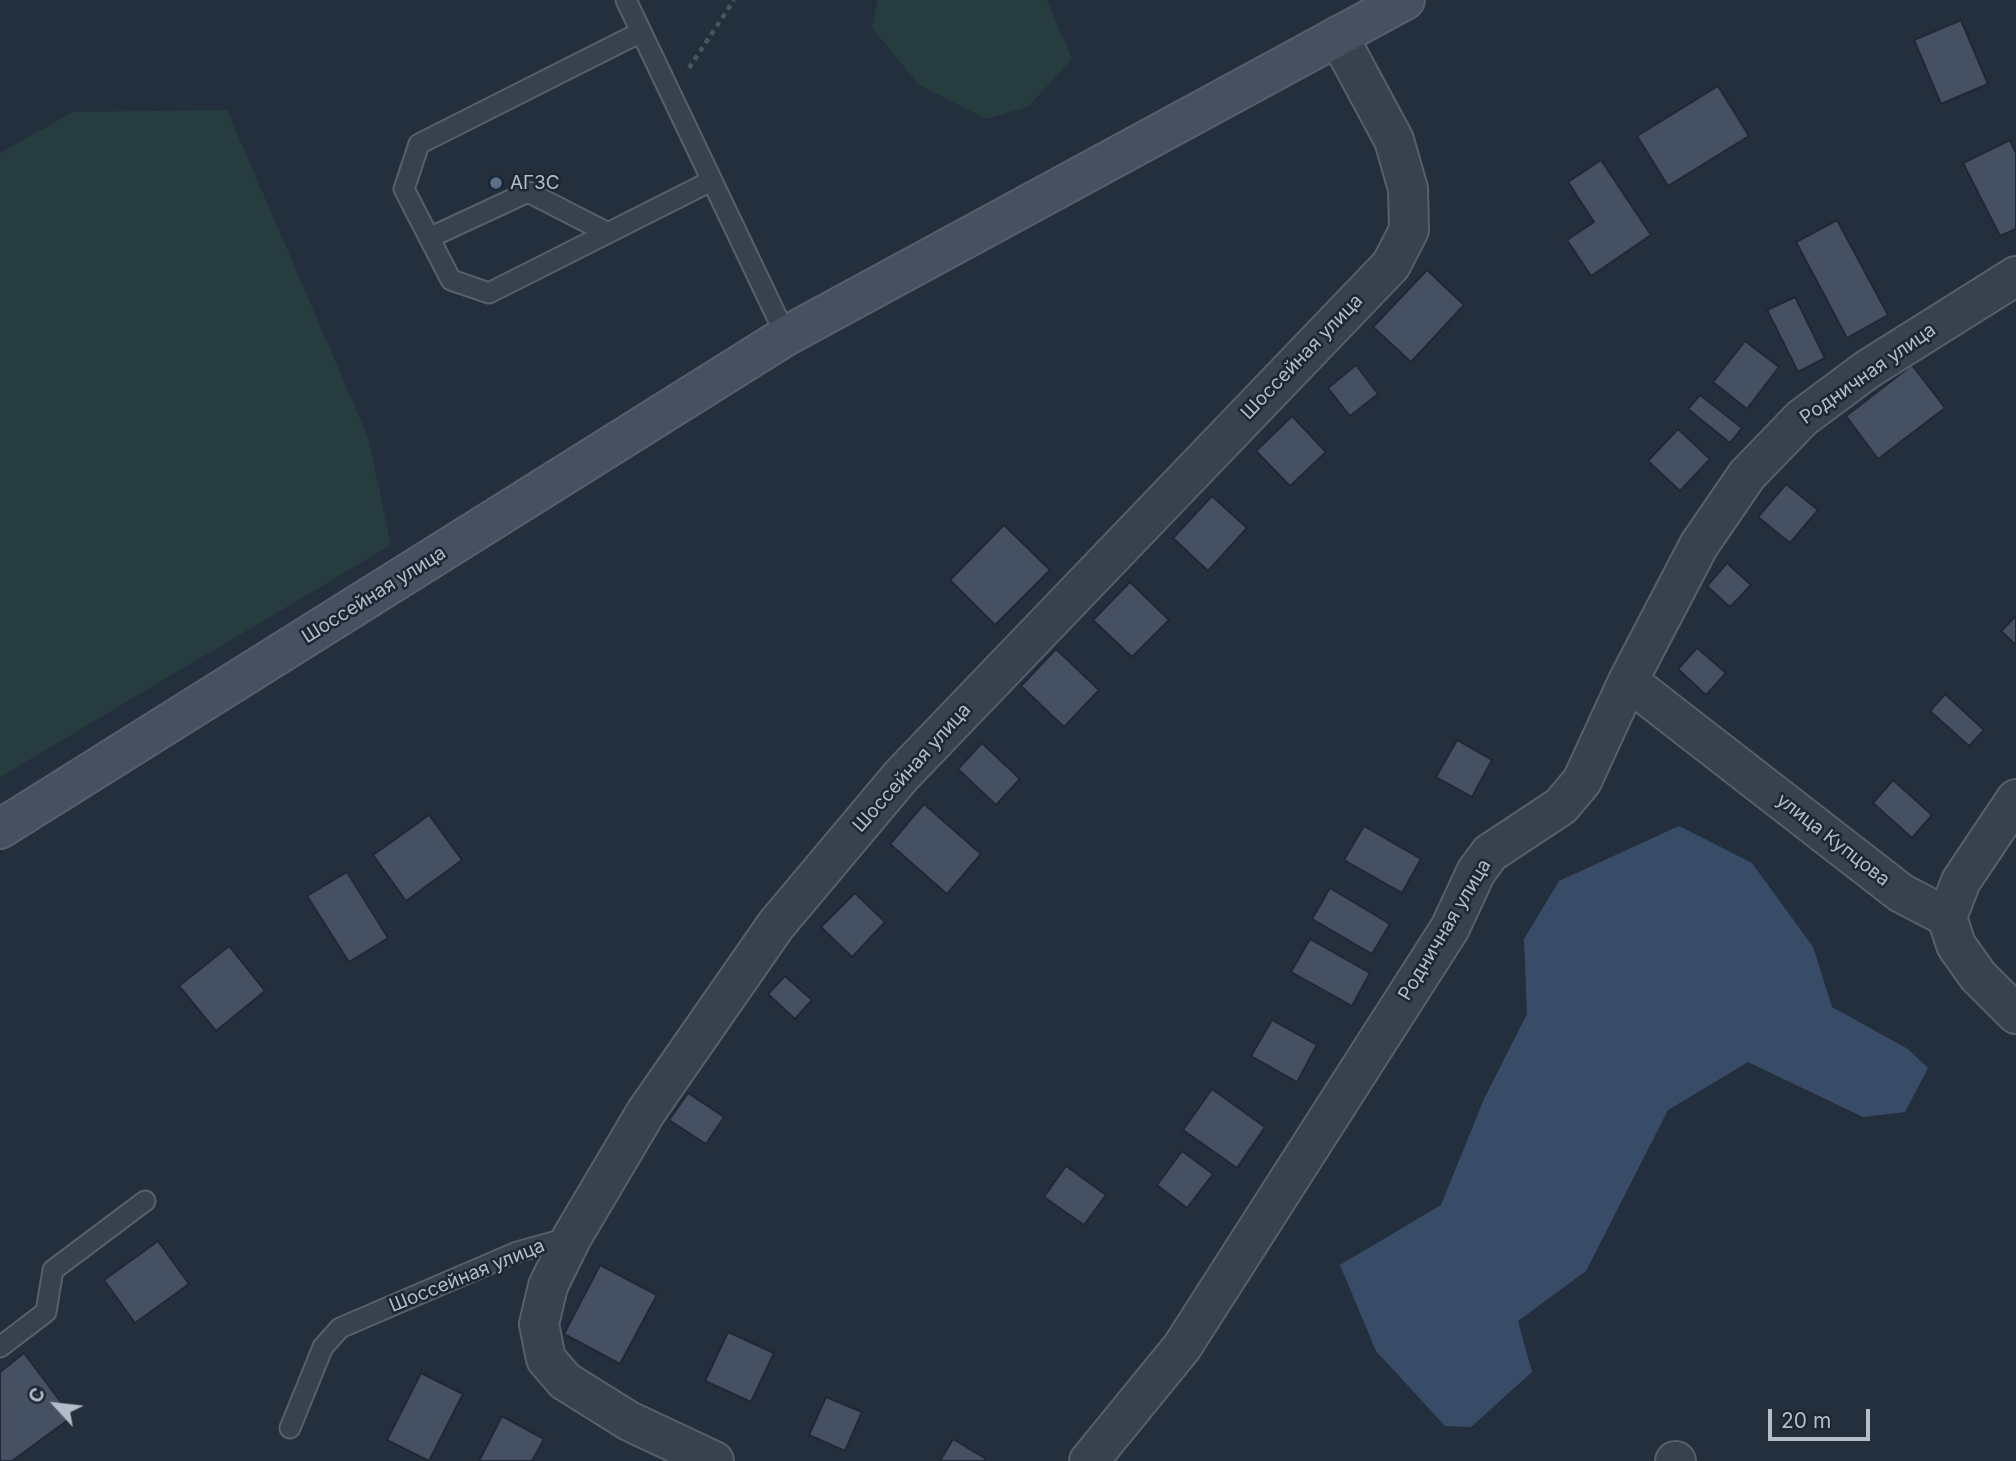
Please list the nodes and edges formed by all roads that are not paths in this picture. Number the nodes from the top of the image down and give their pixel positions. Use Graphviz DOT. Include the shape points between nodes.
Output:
graph roads {
  1 [pos="625,0"];
  2 [pos="1405,0"];
  3 [pos="641,32"];
  4 [pos="1338,36"];
  5 [pos="712,180"];
  6 [pos="608,233"];
  7 [pos="429,238"];
  8 [pos="2016,276"];
  9 [pos="786,336"];
  10 [pos="1628,681"];
  11 [pos="2016,799"];
  12 [pos="0,830"];
  13 [pos="1947,917"];
  14 [pos="2016,1014"];
  15 [pos="145,1201"];
  16 [pos="572,1237"];
  17 [pos="0,1347"];
  18 [pos="290,1429"];
  19 [pos="714,1461"];
  20 [pos="1089,1461"];
  1 -- 3 [label="lane"];
  2 -- 4 [label="street, Шоссейная улица"];
  3 -- 5 [label="lane"];
  3 -- 7 [label="lane" via="419,144 404,189"];
  4 -- 9 [label="street, Шоссейная улица"];
  4 -- 16 [label="street, Шоссейная улица" via="1394,140 1408,189 1409,230 1391,265 883,797 776,925 646,1112"];
  5 -- 6 [label="lane"];
  5 -- 9 [label="lane"];
  6 -- 7 [label="lane" via="528,192"];
  6 -- 7 [label="lane" via="489,293 451,280"];
  8 -- 10 [label="street, Родничная улица" via="1868,369 1801,418 1747,475 1699,545"];
  9 -- 12 [label="street, Шоссейная улица"];
  10 -- 13 [label="street, улица Купцова" via="1901,893"];
  10 -- 20 [label="street, Родничная улица" via="1582,781 1561,806 1490,853 1476,872 1450,928 1182,1347"];
  11 -- 13 [label="street" via="1961,881"];
  13 -- 14 [label="street" via="1956,945 1978,976"];
  15 -- 17 [label="lane" via="53,1270 46,1312"];
  16 -- 18 [label="lane, Шоссейная улица" via="517,1252 340,1328 323,1347"];
  16 -- 19 [label="street" via="548,1286 539,1324 546,1359 565,1381 629,1421"];
}
